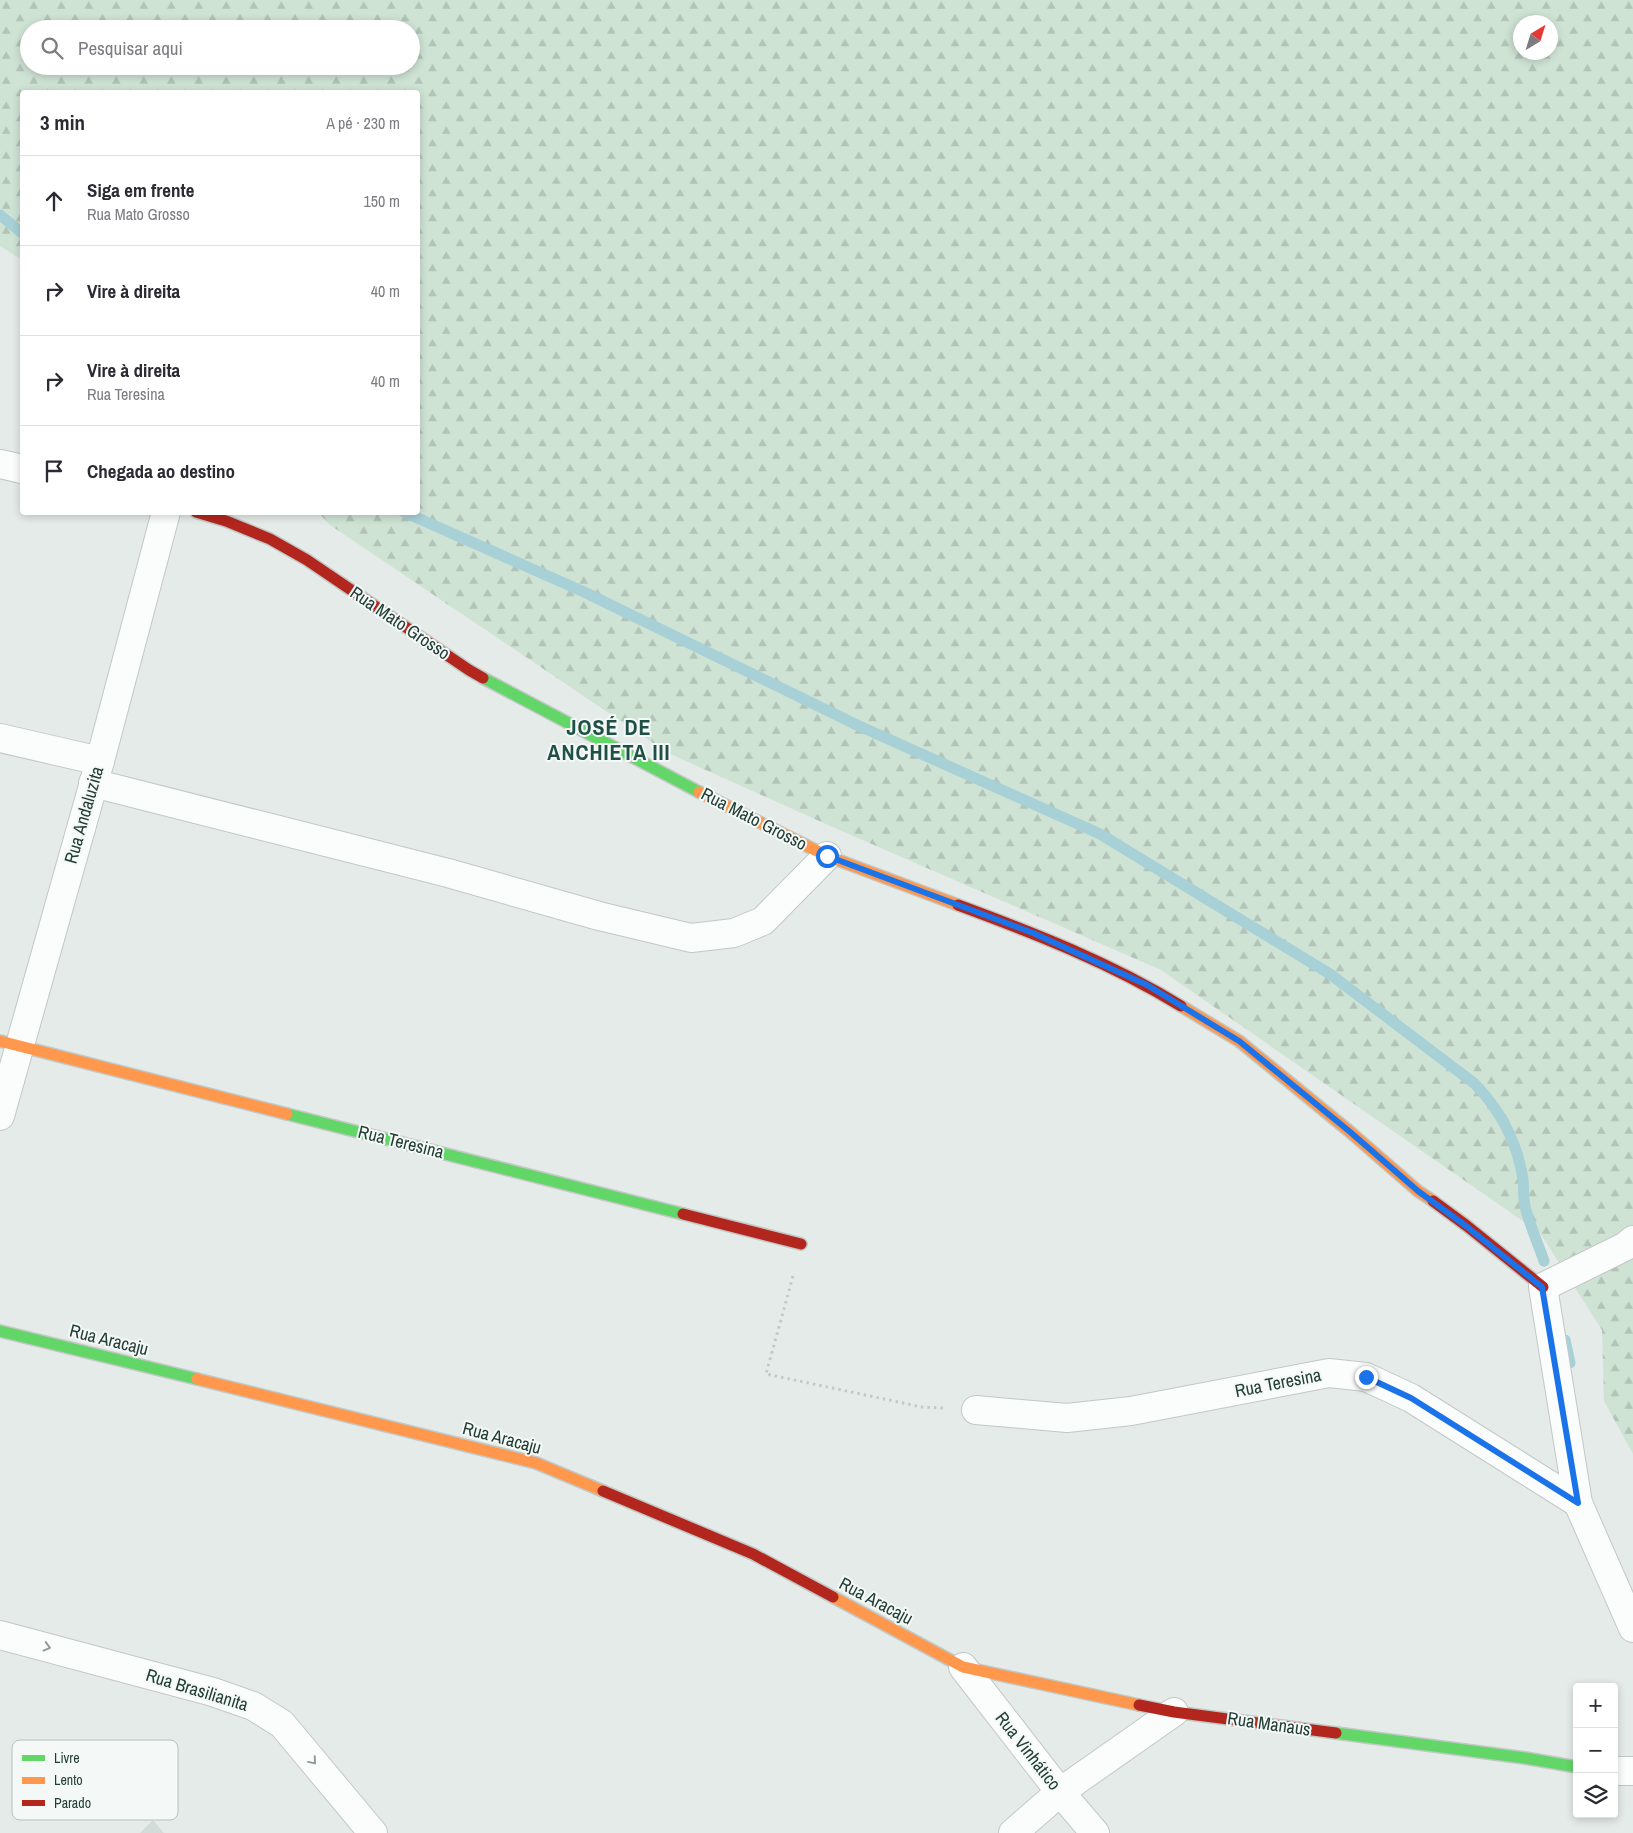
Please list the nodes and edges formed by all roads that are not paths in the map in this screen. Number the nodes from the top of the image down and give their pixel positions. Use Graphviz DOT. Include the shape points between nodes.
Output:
graph roads {
  1 [pos="0,464"];
  2 [pos="20,469"];
  3 [pos="165,515"];
  4 [pos="206,515"];
  5 [pos="0,738"];
  6 [pos="96,772"];
  7 [pos="827,856"];
  8 [pos="9,1043"];
  9 [pos="0,1116"];
  10 [pos="1633,1240"];
  11 [pos="801,1244"];
  12 [pos="1542,1287"];
  13 [pos="0,1331"];
  14 [pos="976,1410"];
  15 [pos="1578,1503"];
  16 [pos="1633,1628"];
  17 [pos="0,1635"];
  18 [pos="963,1668"];
  19 [pos="1174,1712"];
  20 [pos="1573,1766"];
  21 [pos="1618,1771"];
  22 [pos="1633,1771"];
  23 [pos="1060,1792"];
  24 [pos="373,1833"];
  25 [pos="1013,1833"];
  26 [pos="1096,1833"];
  1 -- 2 [label="street"];
  3 -- 6 [label="street, Rua Andaluzita"];
  4 -- 7 [label="street, Rua Mato Grosso" via="270,539 307,560 469,670"];
  5 -- 6 [label="street"];
  6 -- 7 [label="street" via="599,916 691,938 734,933 763,921"];
  6 -- 8 [label="street, Rua Andaluzita"];
  7 -- 12 [label="street, Rua Mato Grosso" via="1033,933 1147,985 1239,1041 1418,1191"];
  8 -- 9 [label="street, Rua Andaluzita"];
  8 -- 11 [label="street, Rua Teresina"];
  10 -- 12 [label="street"];
  12 -- 15 [label="street"];
  13 -- 18 [label="street, Rua Aracaju" via="536,1463 752,1554"];
  14 -- 15 [label="street, Rua Teresina" via="1067,1418 1130,1411 1329,1373 1366,1377 1411,1398"];
  15 -- 16 [label="street"];
  17 -- 24 [label="street, Rua Brasilianita, one-way" via="213,1692 253,1706 282,1724"];
  18 -- 19 [label="street, Rua Manaus"];
  18 -- 23 [label="street, Rua Vinhático"];
  19 -- 20 [label="street, Rua Manaus"];
  19 -- 23 [label="street"];
  21 -- 22 [label="street"];
  23 -- 25 [label="street"];
  23 -- 26 [label="street, Rua Vinhático"];
}
